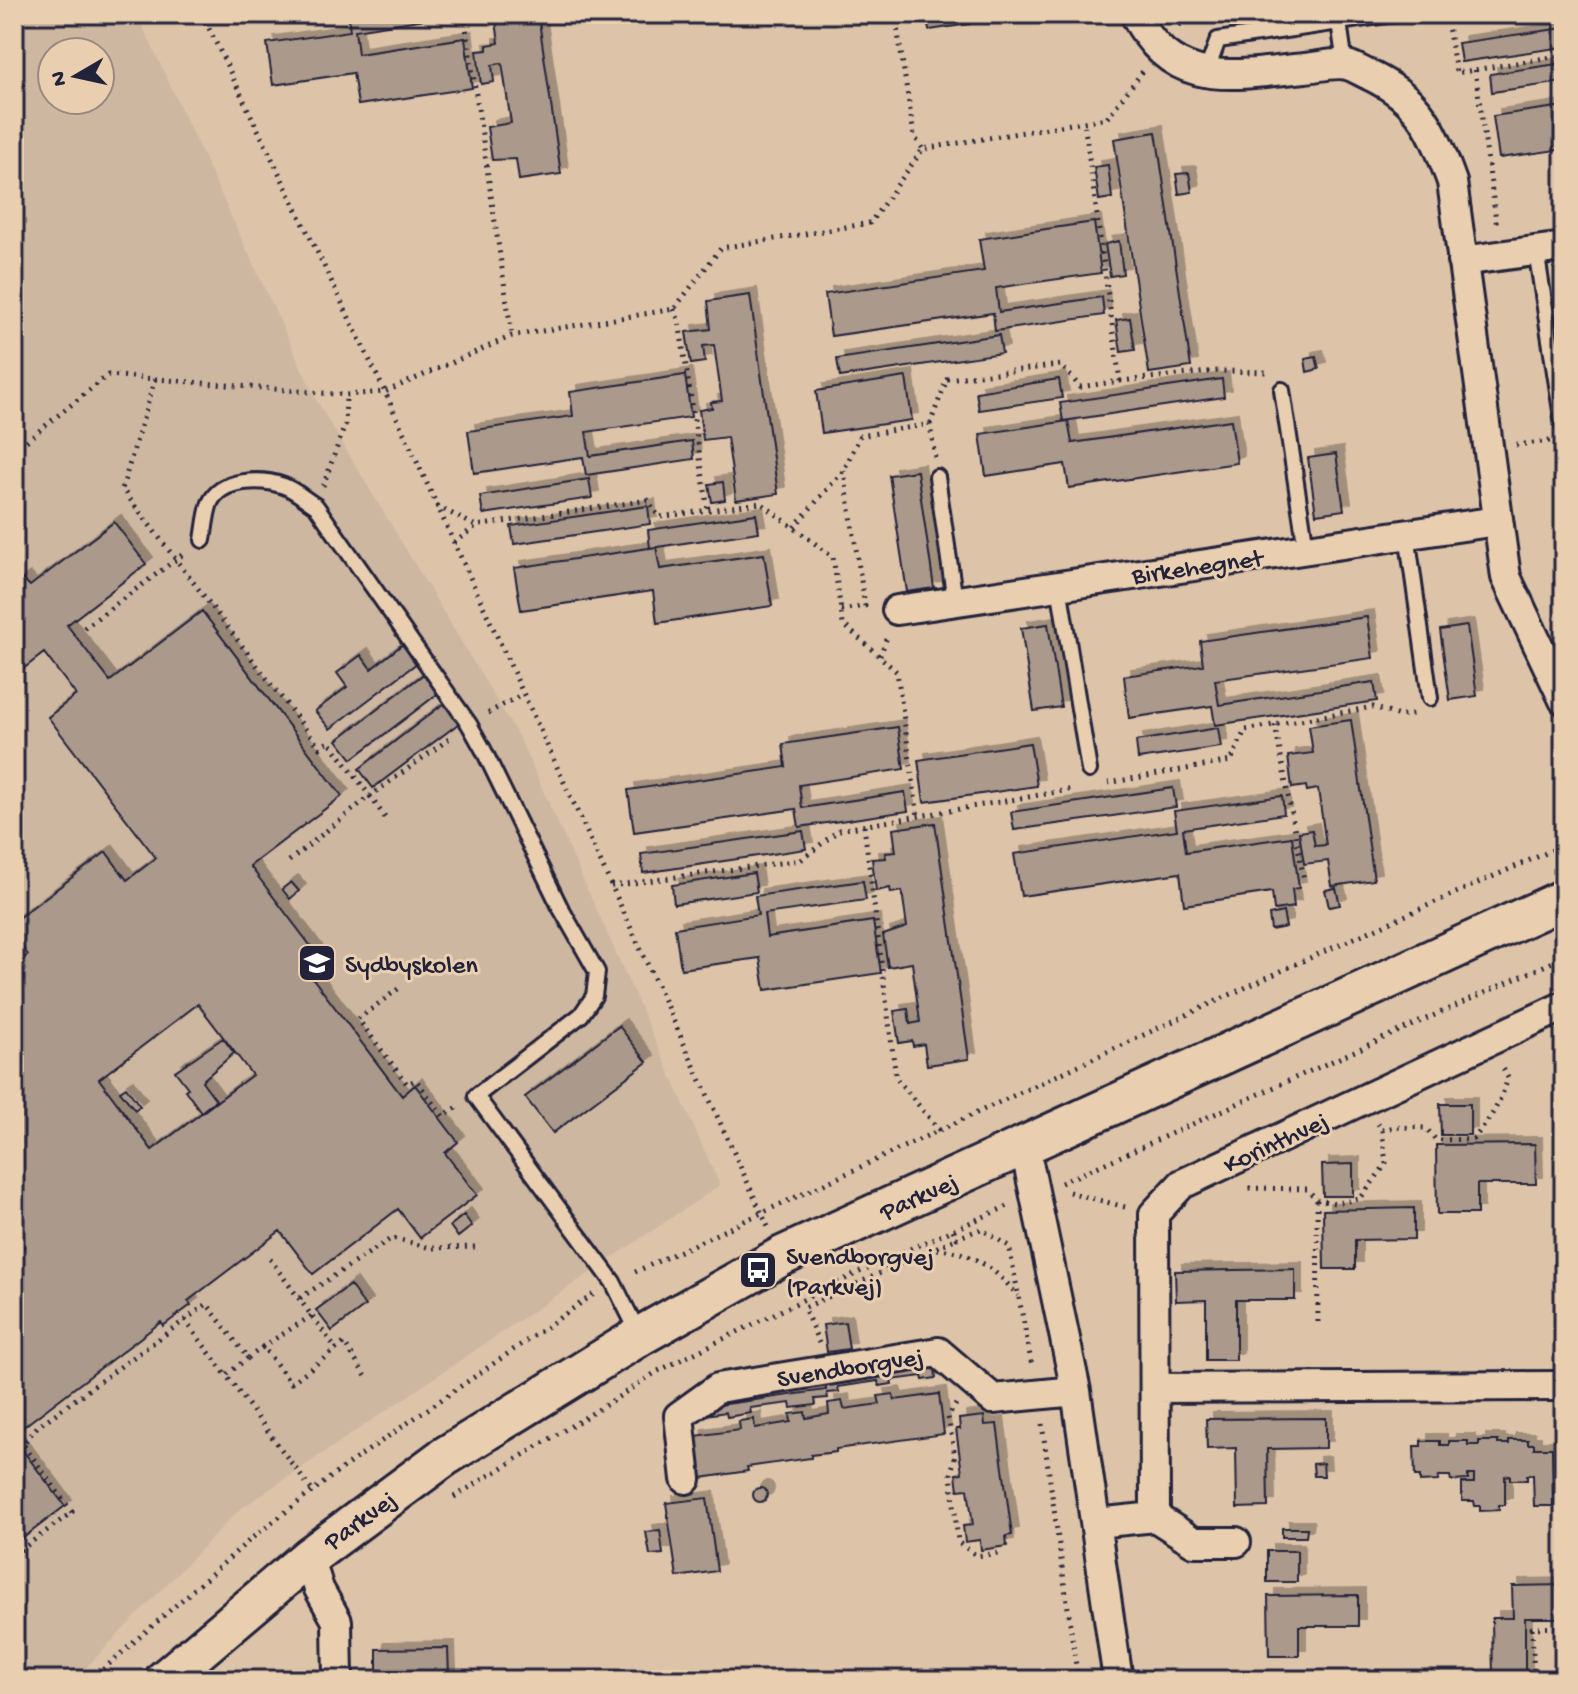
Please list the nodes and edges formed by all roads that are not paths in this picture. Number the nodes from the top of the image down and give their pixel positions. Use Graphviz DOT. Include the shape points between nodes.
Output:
graph roads {
  1 [pos="1135,14"];
  2 [pos="1393,14"];
  3 [pos="1339,22"];
  4 [pos="1345,64"];
  5 [pos="1206,73"];
  6 [pos="1550,248"];
  7 [pos="1462,261"];
  8 [pos="1282,390"];
  9 [pos="1563,431"];
  10 [pos="937,477"];
  11 [pos="1497,521"];
  12 [pos="1407,534"];
  13 [pos="203,540"];
  14 [pos="1306,549"];
  15 [pos="1059,586"];
  16 [pos="955,601"];
  17 [pos="897,610"];
  18 [pos="1430,698"];
  19 [pos="1564,700"];
  20 [pos="1089,770"];
  21 [pos="1564,899"];
  22 [pos="1564,1006"];
  23 [pos="1025,1148"];
  24 [pos="640,1336"];
  25 [pos="1557,1386"];
  26 [pos="1155,1388"];
  27 [pos="1076,1391"];
  28 [pos="686,1479"];
  29 [pos="1155,1517"];
  30 [pos="1096,1523"];
  31 [pos="1236,1542"];
  32 [pos="309,1557"];
  33 [pos="164,1680"];
  34 [pos="338,1680"];
  35 [pos="1118,1680"];
  1 -- 5 [label="street" via="1159,50 1187,69"];
  2 -- 3 [label="lane"];
  3 -- 4 [label="lane"];
  3 -- 5 [label="lane" via="1218,40"];
  4 -- 5 [label="street"];
  4 -- 7 [label="street" via="1411,101 1434,133 1452,182"];
  6 -- 7 [label="street"];
  6 -- 9 [label="lane"];
  7 -- 11 [label="street"];
  8 -- 14 [label="lane"];
  10 -- 16 [label="lane"];
  11 -- 12 [label="street, Birkehegnet"];
  11 -- 19 [label="street" via="1506,577"];
  12 -- 14 [label="street, Birkehegnet"];
  12 -- 18 [label="lane"];
  13 -- 24 [label="lane" via="216,494 250,480 284,486 316,506 469,724 597,972 594,996 581,1015 476,1096 613,1282"];
  14 -- 15 [label="street, Birkehegnet"];
  15 -- 16 [label="street, Birkehegnet"];
  15 -- 20 [label="lane"];
  16 -- 17 [label="street, Birkehegnet"];
  21 -- 23 [label="street, Parkvej"];
  22 -- 26 [label="street, Korinthvej" via="1182,1184 1154,1214"];
  23 -- 24 [label="street, Parkvej" via="782,1256"];
  23 -- 27 [label="street"];
  24 -- 32 [label="street, Parkvej" via="444,1457"];
  25 -- 26 [label="street"];
  26 -- 29 [label="street"];
  27 -- 28 [label="street, Svendborgvej" via="993,1399 938,1352 718,1388 679,1416"];
  27 -- 30 [label="street"];
  29 -- 30 [label="street"];
  29 -- 31 [label="street" via="1194,1542"];
  30 -- 35 [label="street"];
  32 -- 33 [label="street, Parkvej"];
  32 -- 34 [label="street, Parkvej" via="337,1621"];
}
